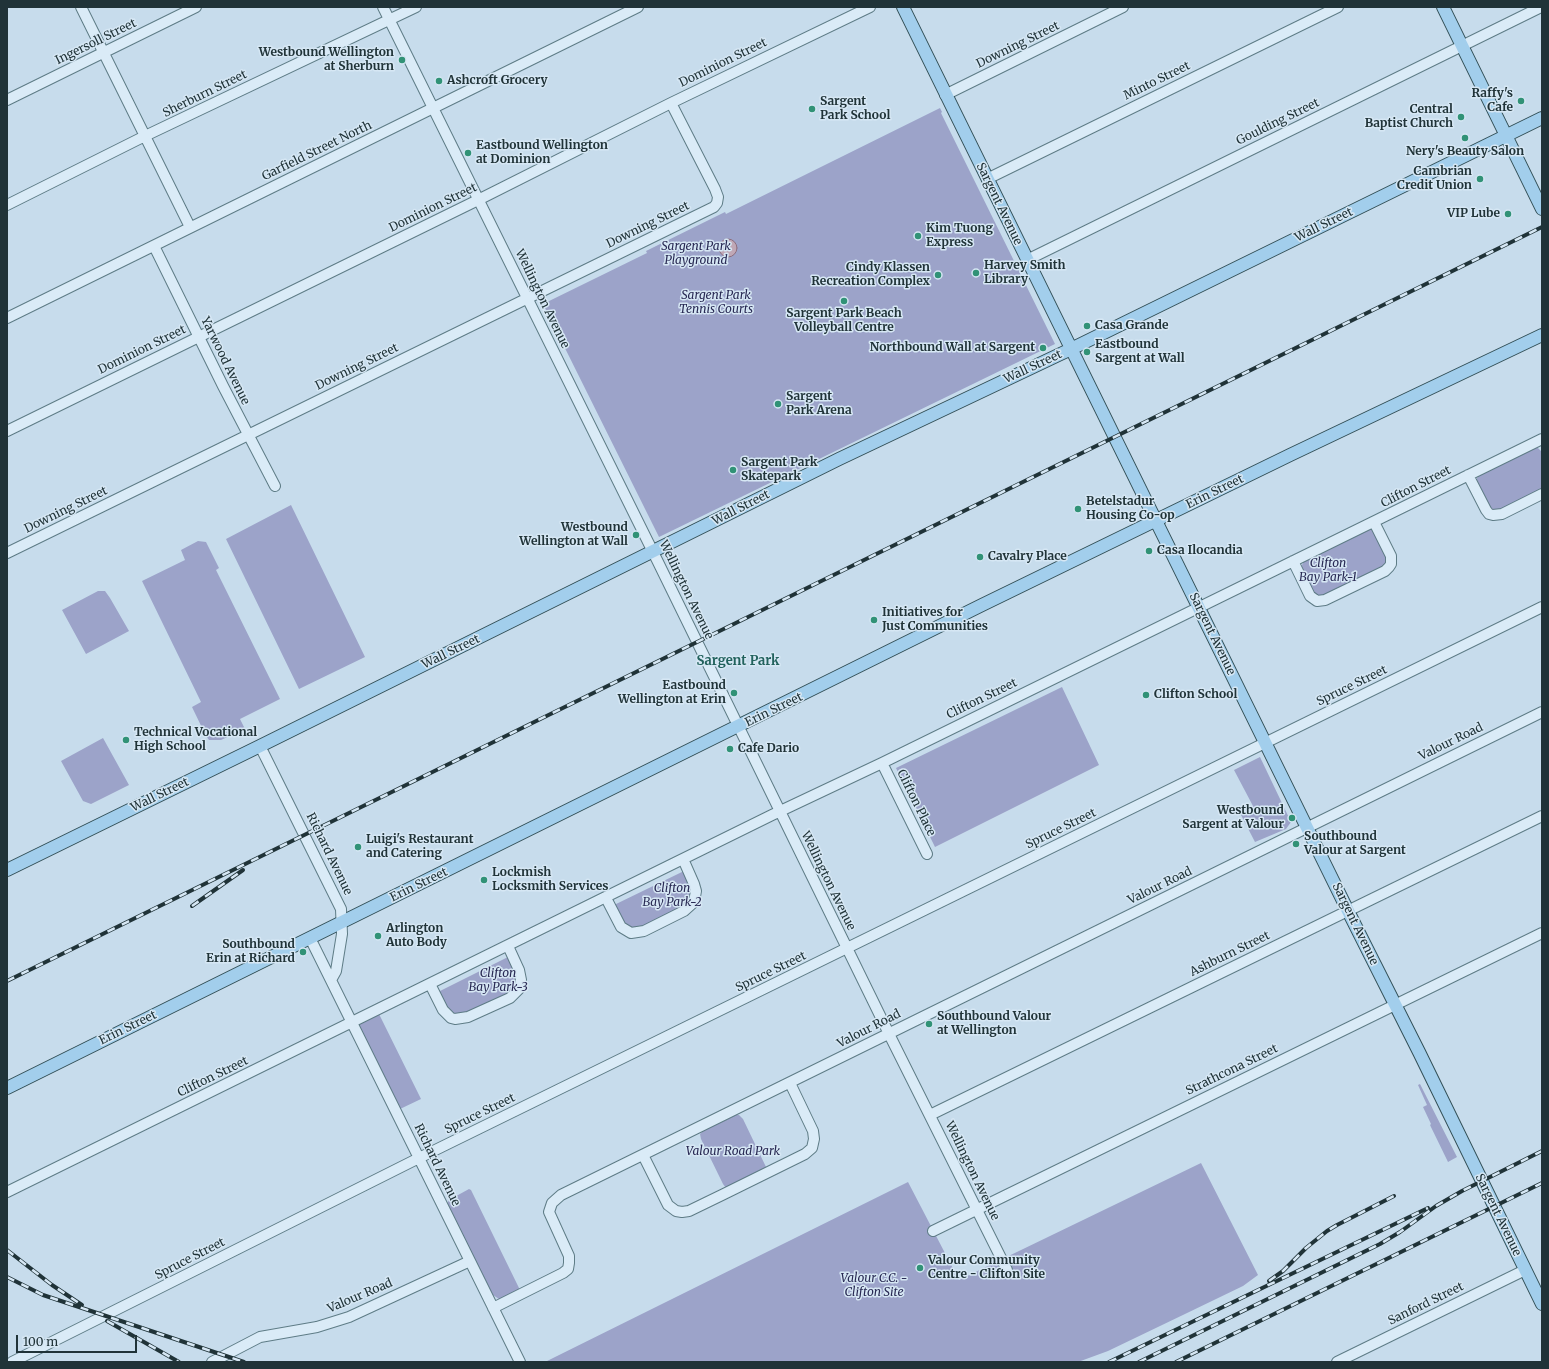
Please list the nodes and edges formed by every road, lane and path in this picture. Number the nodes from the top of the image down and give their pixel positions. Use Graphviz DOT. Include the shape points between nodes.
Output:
graph roads {
  1 [pos="81,7"];
  2 [pos="196,7"];
  3 [pos="383,7"];
  4 [pos="416,7"];
  5 [pos="638,7"];
  6 [pos="870,7"];
  7 [pos="903,7"];
  8 [pos="1123,7"];
  9 [pos="1338,7"];
  10 [pos="1443,7"];
  11 [pos="1540,7"];
  12 [pos="389,20"];
  13 [pos="1462,46"];
  14 [pos="103,53"];
  15 [pos="945,95"];
  16 [pos="7,100"];
  17 [pos="671,103"];
  18 [pos="433,108"];
  19 [pos="1542,118"];
  20 [pos="145,136"];
  21 [pos="1506,136"];
  22 [pos="987,180"];
  23 [pos="478,200"];
  24 [pos="7,205"];
  25 [pos="1542,209"];
  26 [pos="190,227"];
  27 [pos="154,246"];
  28 [pos="1027,260"];
  29 [pos="527,299"];
  30 [pos="8,315"];
  31 [pos="1542,334"];
  32 [pos="199,337"];
  33 [pos="1071,349"];
  34 [pos="7,431"];
  35 [pos="248,435"];
  36 [pos="1541,441"];
  37 [pos="1468,475"];
  38 [pos="275,486"];
  39 [pos="1542,494"];
  40 [pos="1156,522"];
  41 [pos="1374,522"];
  42 [pos="653,552"];
  43 [pos="7,553"];
  44 [pos="1293,562"];
  45 [pos="1199,607"];
  46 [pos="1542,608"];
  47 [pos="1542,712"];
  48 [pos="738,727"];
  49 [pos="1266,743"];
  50 [pos="260,746"];
  51 [pos="882,763"];
  52 [pos="780,812"];
  53 [pos="1542,816"];
  54 [pos="1308,828"];
  55 [pos="927,854"];
  56 [pos="683,859"];
  57 [pos="7,870"];
  58 [pos="606,898"];
  59 [pos="1348,911"];
  60 [pos="342,922"];
  61 [pos="1542,933"];
  62 [pos="310,938"];
  63 [pos="508,946"];
  64 [pos="847,949"];
  65 [pos="331,980"];
  66 [pos="430,984"];
  67 [pos="1396,1005"];
  68 [pos="352,1022"];
  69 [pos="889,1034"];
  70 [pos="790,1083"];
  71 [pos="7,1088"];
  72 [pos="930,1116"];
  73 [pos="643,1155"];
  74 [pos="419,1158"];
  75 [pos="7,1192"];
  76 [pos="976,1210"];
  77 [pos="933,1231"];
  78 [pos="470,1261"];
  79 [pos="1007,1270"];
  80 [pos="1525,1270"];
  81 [pos="1542,1304"];
  82 [pos="493,1308"];
  83 [pos="12,1362"];
  84 [pos="212,1362"];
  85 [pos="520,1362"];
  86 [pos="1337,1362"];
  1 -- 14 [label="street"];
  2 -- 14 [label="street, Ingersoll Street"];
  3 -- 12 [label="street, Wellington Avenue"];
  4 -- 12 [label="street, Sherburn Street"];
  5 -- 18 [label="street, Garfield Street North"];
  6 -- 17 [label="street, Dominion Street"];
  7 -- 15 [label="main road, Sargent Avenue"];
  8 -- 15 [label="street, Downing Street"];
  9 -- 22 [label="street, Minto Street"];
  10 -- 13 [label="main road"];
  11 -- 13 [label="street, Goulding Street"];
  12 -- 18 [label="street, Wellington Avenue"];
  12 -- 20 [label="street, Sherburn Street"];
  13 -- 21 [label="main road"];
  13 -- 28 [label="street, Goulding Street"];
  14 -- 16 [label="street, Ingersoll Street"];
  14 -- 20 [label="street"];
  15 -- 22 [label="main road, Sargent Avenue"];
  17 -- 23 [label="street, Dominion Street"];
  17 -- 29 [label="street, Downing Street" via="715,189 717,202 710,210"];
  18 -- 23 [label="street, Wellington Avenue"];
  18 -- 26 [label="street, Garfield Street North"];
  19 -- 21 [label="main road, Wall Street"];
  20 -- 24 [label="street, Sherburn Street"];
  20 -- 26 [label="street"];
  21 -- 25 [label="main road"];
  21 -- 33 [label="main road, Wall Street"];
  22 -- 28 [label="main road, Sargent Avenue"];
  23 -- 29 [label="street, Wellington Avenue"];
  23 -- 32 [label="street, Dominion Street"];
  26 -- 27 [label="street, Garfield Street North"];
  27 -- 30 [label="street, Garfield Street North"];
  27 -- 32 [label="street, Yarwood Avenue"];
  28 -- 33 [label="main road, Sargent Avenue"];
  29 -- 35 [label="street, Downing Street"];
  29 -- 42 [label="street, Wellington Avenue"];
  31 -- 40 [label="main road, Erin Street"];
  32 -- 34 [label="street, Dominion Street"];
  32 -- 35 [label="street, Yarwood Avenue"];
  33 -- 40 [label="main road, Sargent Avenue"];
  33 -- 42 [label="main road, Wall Street" via="870,444"];
  35 -- 38 [label="street, Yarwood Avenue"];
  35 -- 43 [label="street, Downing Street"];
  36 -- 37 [label="street, Clifton Street"];
  37 -- 39 [label="street, Clifton Street" via="1489,514 1502,514"];
  37 -- 41 [label="street, Clifton Street"];
  40 -- 45 [label="main road, Sargent Avenue"];
  40 -- 48 [label="main road, Erin Street" via="982,605"];
  41 -- 44 [label="street, Clifton Street"];
  41 -- 44 [label="street, Clifton Street" via="1391,556 1391,564 1385,571 1325,600 1317,601 1310,596"];
  42 -- 48 [label="street, Wellington Avenue"];
  42 -- 50 [label="main road, Wall Street"];
  44 -- 45 [label="street, Clifton Street"];
  45 -- 49 [label="main road, Sargent Avenue"];
  45 -- 51 [label="street, Clifton Street"];
  46 -- 49 [label="street, Spruce Street"];
  47 -- 54 [label="street, Valour Road"];
  48 -- 52 [label="street, Wellington Avenue"];
  48 -- 60 [label="main road, Erin Street"];
  49 -- 54 [label="main road, Sargent Avenue"];
  49 -- 64 [label="street, Spruce Street"];
  50 -- 57 [label="main road, Wall Street"];
  50 -- 60 [label="street, Richard Avenue" via="341,909"];
  51 -- 52 [label="street, Clifton Street"];
  51 -- 55 [label="street, Clifton Place"];
  52 -- 56 [label="street, Clifton Street"];
  52 -- 64 [label="street, Wellington Avenue"];
  53 -- 59 [label="street, Ashburn Street"];
  54 -- 59 [label="main road, Sargent Avenue"];
  54 -- 69 [label="street, Valour Road"];
  56 -- 58 [label="street, Clifton Street"];
  56 -- 58 [label="street" via="696,891 694,902 684,911 644,931 631,933 621,928"];
  58 -- 63 [label="street, Clifton Street"];
  59 -- 67 [label="main road, Sargent Avenue"];
  59 -- 72 [label="street, Ashburn Street"];
  60 -- 62 [label="main road, Erin Street"];
  60 -- 65 [label="street, Richard Avenue" via="336,971"];
  61 -- 67 [label="street, Strathcona Street"];
  62 -- 65 [label="street, Richard Avenue"];
  62 -- 71 [label="main road, Erin Street"];
  63 -- 66 [label="street, Clifton Street"];
  63 -- 66 [label="street" via="521,980 519,989 510,998 468,1017 455,1019 450,1018 443,1010"];
  64 -- 69 [label="street, Wellington Avenue"];
  64 -- 74 [label="street, Spruce Street"];
  65 -- 68 [label="street, Richard Avenue"];
  66 -- 68 [label="street, Clifton Street"];
  67 -- 76 [label="street, Strathcona Street"];
  67 -- 80 [label="main road, Sargent Avenue"];
  68 -- 74 [label="street, Richard Avenue"];
  68 -- 75 [label="street, Clifton Street"];
  69 -- 70 [label="street, Valour Road"];
  69 -- 72 [label="street, Wellington Avenue"];
  70 -- 73 [label="street, Valour Road"];
  70 -- 73 [label="street" via="813,1131 812,1148 805,1154 724,1194 689,1211 676,1211 670,1207"];
  72 -- 76 [label="street, Wellington Avenue"];
  73 -- 82 [label="street, Valour Road" via="555,1199 549,1212 569,1256 568,1269"];
  74 -- 78 [label="street, Richard Avenue"];
  74 -- 83 [label="street, Spruce Street"];
  76 -- 77 [label="street, Strathcona Street"];
  76 -- 79 [label="street, Wellington Avenue"];
  78 -- 82 [label="street, Richard Avenue"];
  78 -- 84 [label="street, Valour Road" via="349,1317 260,1337"];
  80 -- 81 [label="main road, Sargent Avenue"];
  80 -- 86 [label="street, Sanford Street"];
  82 -- 85 [label="street, Richard Avenue"];
}
